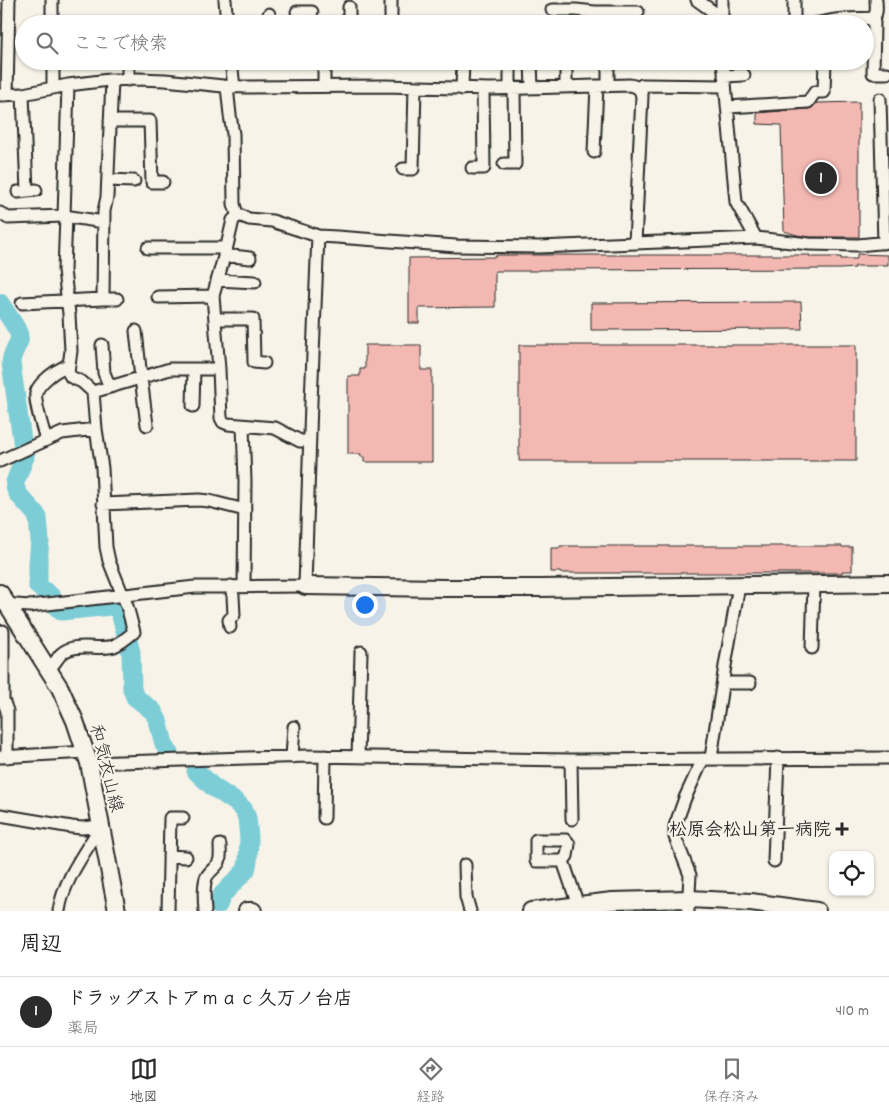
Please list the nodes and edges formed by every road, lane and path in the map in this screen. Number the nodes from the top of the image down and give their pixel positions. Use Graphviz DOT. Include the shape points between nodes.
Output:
graph roads {
  1 [pos="9,0"];
  2 [pos="52,0"];
  3 [pos="225,0"];
  4 [pos="391,0"];
  5 [pos="629,0"];
  6 [pos="697,0"];
  7 [pos="722,0"];
  8 [pos="794,0"];
  9 [pos="876,0"];
  10 [pos="349,7"];
  11 [pos="552,10"];
  12 [pos="52,15"];
  13 [pos="226,15"];
  14 [pos="349,15"];
  15 [pos="390,15"];
  16 [pos="715,15"];
  17 [pos="722,15"];
  18 [pos="794,15"];
  19 [pos="874,17"];
  20 [pos="53,70"];
  21 [pos="128,70"];
  22 [pos="231,70"];
  23 [pos="324,70"];
  24 [pos="463,70"];
  25 [pos="511,70"];
  26 [pos="531,70"];
  27 [pos="566,70"];
  28 [pos="606,70"];
  29 [pos="724,70"];
  30 [pos="825,70"];
  31 [pos="873,70"];
  32 [pos="886,73"];
  33 [pos="744,75"];
  34 [pos="112,80"];
  35 [pos="128,80"];
  36 [pos="725,81"];
  37 [pos="68,85"];
  38 [pos="324,86"];
  39 [pos="602,86"];
  40 [pos="230,87"];
  41 [pos="415,87"];
  42 [pos="566,87"];
  43 [pos="53,88"];
  44 [pos="532,88"];
  45 [pos="638,88"];
  46 [pos="462,89"];
  47 [pos="483,89"];
  48 [pos="512,89"];
  49 [pos="23,94"];
  50 [pos="4,95"];
  51 [pos="880,99"];
  52 [pos="728,107"];
  53 [pos="110,120"];
  54 [pos="150,145"];
  55 [pos="163,145"];
  56 [pos="594,152"];
  57 [pos="504,164"];
  58 [pos="472,168"];
  59 [pos="403,169"];
  60 [pos="108,180"];
  61 [pos="134,181"];
  62 [pos="163,182"];
  63 [pos="27,191"];
  64 [pos="0,213"];
  65 [pos="238,215"];
  66 [pos="65,216"];
  67 [pos="104,222"];
  68 [pos="318,236"];
  69 [pos="756,238"];
  70 [pos="886,243"];
  71 [pos="635,244"];
  72 [pos="148,248"];
  73 [pos="225,251"];
  74 [pos="250,258"];
  75 [pos="217,280"];
  76 [pos="255,282"];
  77 [pos="213,296"];
  78 [pos="158,297"];
  79 [pos="103,299"];
  80 [pos="117,299"];
  81 [pos="68,300"];
  82 [pos="22,303"];
  83 [pos="215,319"];
  84 [pos="136,331"];
  85 [pos="102,345"];
  86 [pos="264,363"];
  87 [pos="69,364"];
  88 [pos="219,368"];
  89 [pos="194,369"];
  90 [pos="141,378"];
  91 [pos="110,387"];
  92 [pos="93,392"];
  93 [pos="193,406"];
  94 [pos="148,425"];
  95 [pos="243,426"];
  96 [pos="96,429"];
  97 [pos="46,440"];
  98 [pos="310,441"];
  99 [pos="0,461"];
  100 [pos="103,504"];
  101 [pos="244,510"];
  102 [pos="889,583"];
  103 [pos="814,584"];
  104 [pos="739,585"];
  105 [pos="231,586"];
  106 [pos="244,586"];
  107 [pos="305,586"];
  108 [pos="123,596"];
  109 [pos="2,601"];
  110 [pos="230,627"];
  111 [pos="21,628"];
  112 [pos="2,630"];
  113 [pos="812,648"];
  114 [pos="361,652"];
  115 [pos="49,670"];
  116 [pos="723,683"];
  117 [pos="750,683"];
  118 [pos="294,726"];
  119 [pos="292,756"];
  120 [pos="325,756"];
  121 [pos="3,757"];
  122 [pos="358,757"];
  123 [pos="87,758"];
  124 [pos="707,758"];
  125 [pos="778,758"];
  126 [pos="889,758"];
  127 [pos="571,760"];
  128 [pos="0,815"];
  129 [pos="183,818"];
  130 [pos="324,818"];
  131 [pos="572,819"];
  132 [pos="101,826"];
  133 [pos="220,846"];
  134 [pos="169,856"];
  135 [pos="186,857"];
  136 [pos="562,861"];
  137 [pos="774,861"];
  138 [pos="465,864"];
  139 [pos="578,904"];
  140 [pos="689,905"];
  141 [pos="59,911"];
  142 [pos="117,911"];
  143 [pos="168,911"];
  144 [pos="205,911"];
  145 [pos="470,911"];
  146 [pos="531,911"];
  147 [pos="817,911"];
  1 -- 50 [label="street"];
  2 -- 12 [label="street"];
  3 -- 13 [label="street"];
  4 -- 15 [label="street"];
  5 -- 11 [label="street" via="634,12"];
  6 -- 16 [label="street"];
  7 -- 17 [label="street"];
  8 -- 18 [label="street"];
  9 -- 19 [label="street"];
  10 -- 14 [label="street"];
  20 -- 43 [label="street"];
  21 -- 35 [label="street"];
  22 -- 40 [label="street"];
  23 -- 38 [label="street"];
  24 -- 46 [label="street"];
  25 -- 48 [label="street"];
  26 -- 44 [label="street"];
  27 -- 42 [label="street"];
  28 -- 39 [label="street"];
  29 -- 36 [label="street"];
  30 -- 52 [label="street" via="824,92 815,92 808,102"];
  31 -- 32 [label="street" via="873,73"];
  33 -- 36 [label="street"];
  34 -- 35 [label="street"];
  34 -- 37 [label="street"];
  34 -- 53 [label="street"];
  35 -- 40 [label="street" via="165,80"];
  36 -- 45 [label="street" via="642,85"];
  36 -- 52 [label="street"];
  37 -- 43 [label="street"];
  37 -- 66 [label="street"];
  38 -- 40 [label="street"];
  38 -- 41 [label="street"];
  39 -- 42 [label="street"];
  39 -- 45 [label="street"];
  39 -- 56 [label="street"];
  40 -- 65 [label="street" via="234,204"];
  41 -- 46 [label="street"];
  41 -- 59 [label="street" via="413,169"];
  42 -- 44 [label="street"];
  43 -- 49 [label="street"];
  44 -- 48 [label="street"];
  45 -- 71 [label="street" via="642,96"];
  46 -- 47 [label="street"];
  47 -- 48 [label="street"];
  47 -- 58 [label="street" via="484,168"];
  48 -- 57 [label="street" via="515,164"];
  49 -- 50 [label="street"];
  49 -- 63 [label="street"];
  51 -- 70 [label="street"];
  52 -- 69 [label="street" via="736,202"];
  53 -- 54 [label="street" via="150,121"];
  53 -- 60 [label="street"];
  54 -- 55 [label="street"];
  54 -- 62 [label="street" via="152,182"];
  60 -- 61 [label="street"];
  60 -- 67 [label="street"];
  64 -- 66 [label="street" via="8,218"];
  65 -- 68 [label="street" via="272,221"];
  65 -- 73 [label="street" via="233,220"];
  66 -- 67 [label="street"];
  66 -- 81 [label="street" via="64,270"];
  67 -- 79 [label="street"];
  68 -- 71 [label="street" via="456,246"];
  68 -- 98 [label="street"];
  69 -- 70 [label="street" via="808,244"];
  69 -- 71 [label="street"];
  72 -- 73 [label="street"];
  73 -- 74 [label="street"];
  73 -- 75 [label="street"];
  75 -- 76 [label="street"];
  75 -- 77 [label="street"];
  77 -- 78 [label="street"];
  77 -- 83 [label="street"];
  79 -- 80 [label="street"];
  79 -- 81 [label="street"];
  81 -- 82 [label="street"];
  81 -- 87 [label="street"];
  83 -- 86 [label="street" via="253,319 254,362"];
  83 -- 88 [label="street"];
  84 -- 90 [label="street"];
  85 -- 91 [label="street" via="104,373"];
  87 -- 92 [label="street" via="71,377"];
  87 -- 97 [label="street" via="36,390"];
  88 -- 89 [label="street"];
  88 -- 95 [label="street" via="221,418 228,424"];
  89 -- 90 [label="street" via="170,369"];
  89 -- 93 [label="street"];
  90 -- 91 [label="street"];
  90 -- 94 [label="street"];
  91 -- 92 [label="street"];
  92 -- 96 [label="street"];
  95 -- 98 [label="street" via="275,428 300,441"];
  95 -- 101 [label="street"];
  96 -- 97 [label="street" via="62,433"];
  96 -- 100 [label="street"];
  97 -- 99 [label="street"];
  98 -- 107 [label="street"];
  100 -- 101 [label="street" via="199,500"];
  100 -- 108 [label="street" via="108,561"];
  101 -- 106 [label="street"];
  102 -- 103 [label="street"];
  103 -- 104 [label="street"];
  103 -- 113 [label="street"];
  104 -- 107 [label="street"];
  104 -- 116 [label="street"];
  105 -- 106 [label="street"];
  105 -- 108 [label="street"];
  105 -- 110 [label="street" via="234,615"];
  106 -- 107 [label="street"];
  108 -- 109 [label="street" via="30,606"];
  108 -- 115 [label="street" via="134,632 116,645 71,648"];
  109 -- 111 [label="street, 和気衣山線"];
  111 -- 112 [label="street"];
  111 -- 115 [label="street, 和気衣山線"];
  112 -- 121 [label="street" via="3,700 7,711"];
  114 -- 122 [label="street"];
  115 -- 123 [label="street, 和気衣山線" via="75,721"];
  116 -- 117 [label="street"];
  116 -- 124 [label="street"];
  118 -- 119 [label="street"];
  119 -- 120 [label="street"];
  119 -- 123 [label="street"];
  120 -- 122 [label="street"];
  120 -- 130 [label="street"];
  121 -- 123 [label="street"];
  122 -- 127 [label="street"];
  123 -- 132 [label="street, 和気衣山線"];
  124 -- 125 [label="street"];
  124 -- 127 [label="street"];
  124 -- 140 [label="street" via="675,826 675,837 690,875"];
  125 -- 126 [label="street"];
  125 -- 137 [label="street"];
  127 -- 131 [label="street"];
  128 -- 132 [label="street" via="72,827"];
  129 -- 134 [label="street" via="170,818"];
  132 -- 141 [label="street" via="65,887"];
  132 -- 142 [label="street, 和気衣山線"];
  133 -- 144 [label="street" via="218,863 205,880"];
  134 -- 135 [label="street"];
  134 -- 143 [label="street"];
  136 -- 139 [label="street"];
  138 -- 145 [label="street"];
  139 -- 140 [label="street" via="612,901"];
  139 -- 146 [label="street"];
  140 -- 147 [label="street" via="750,902"];
}
